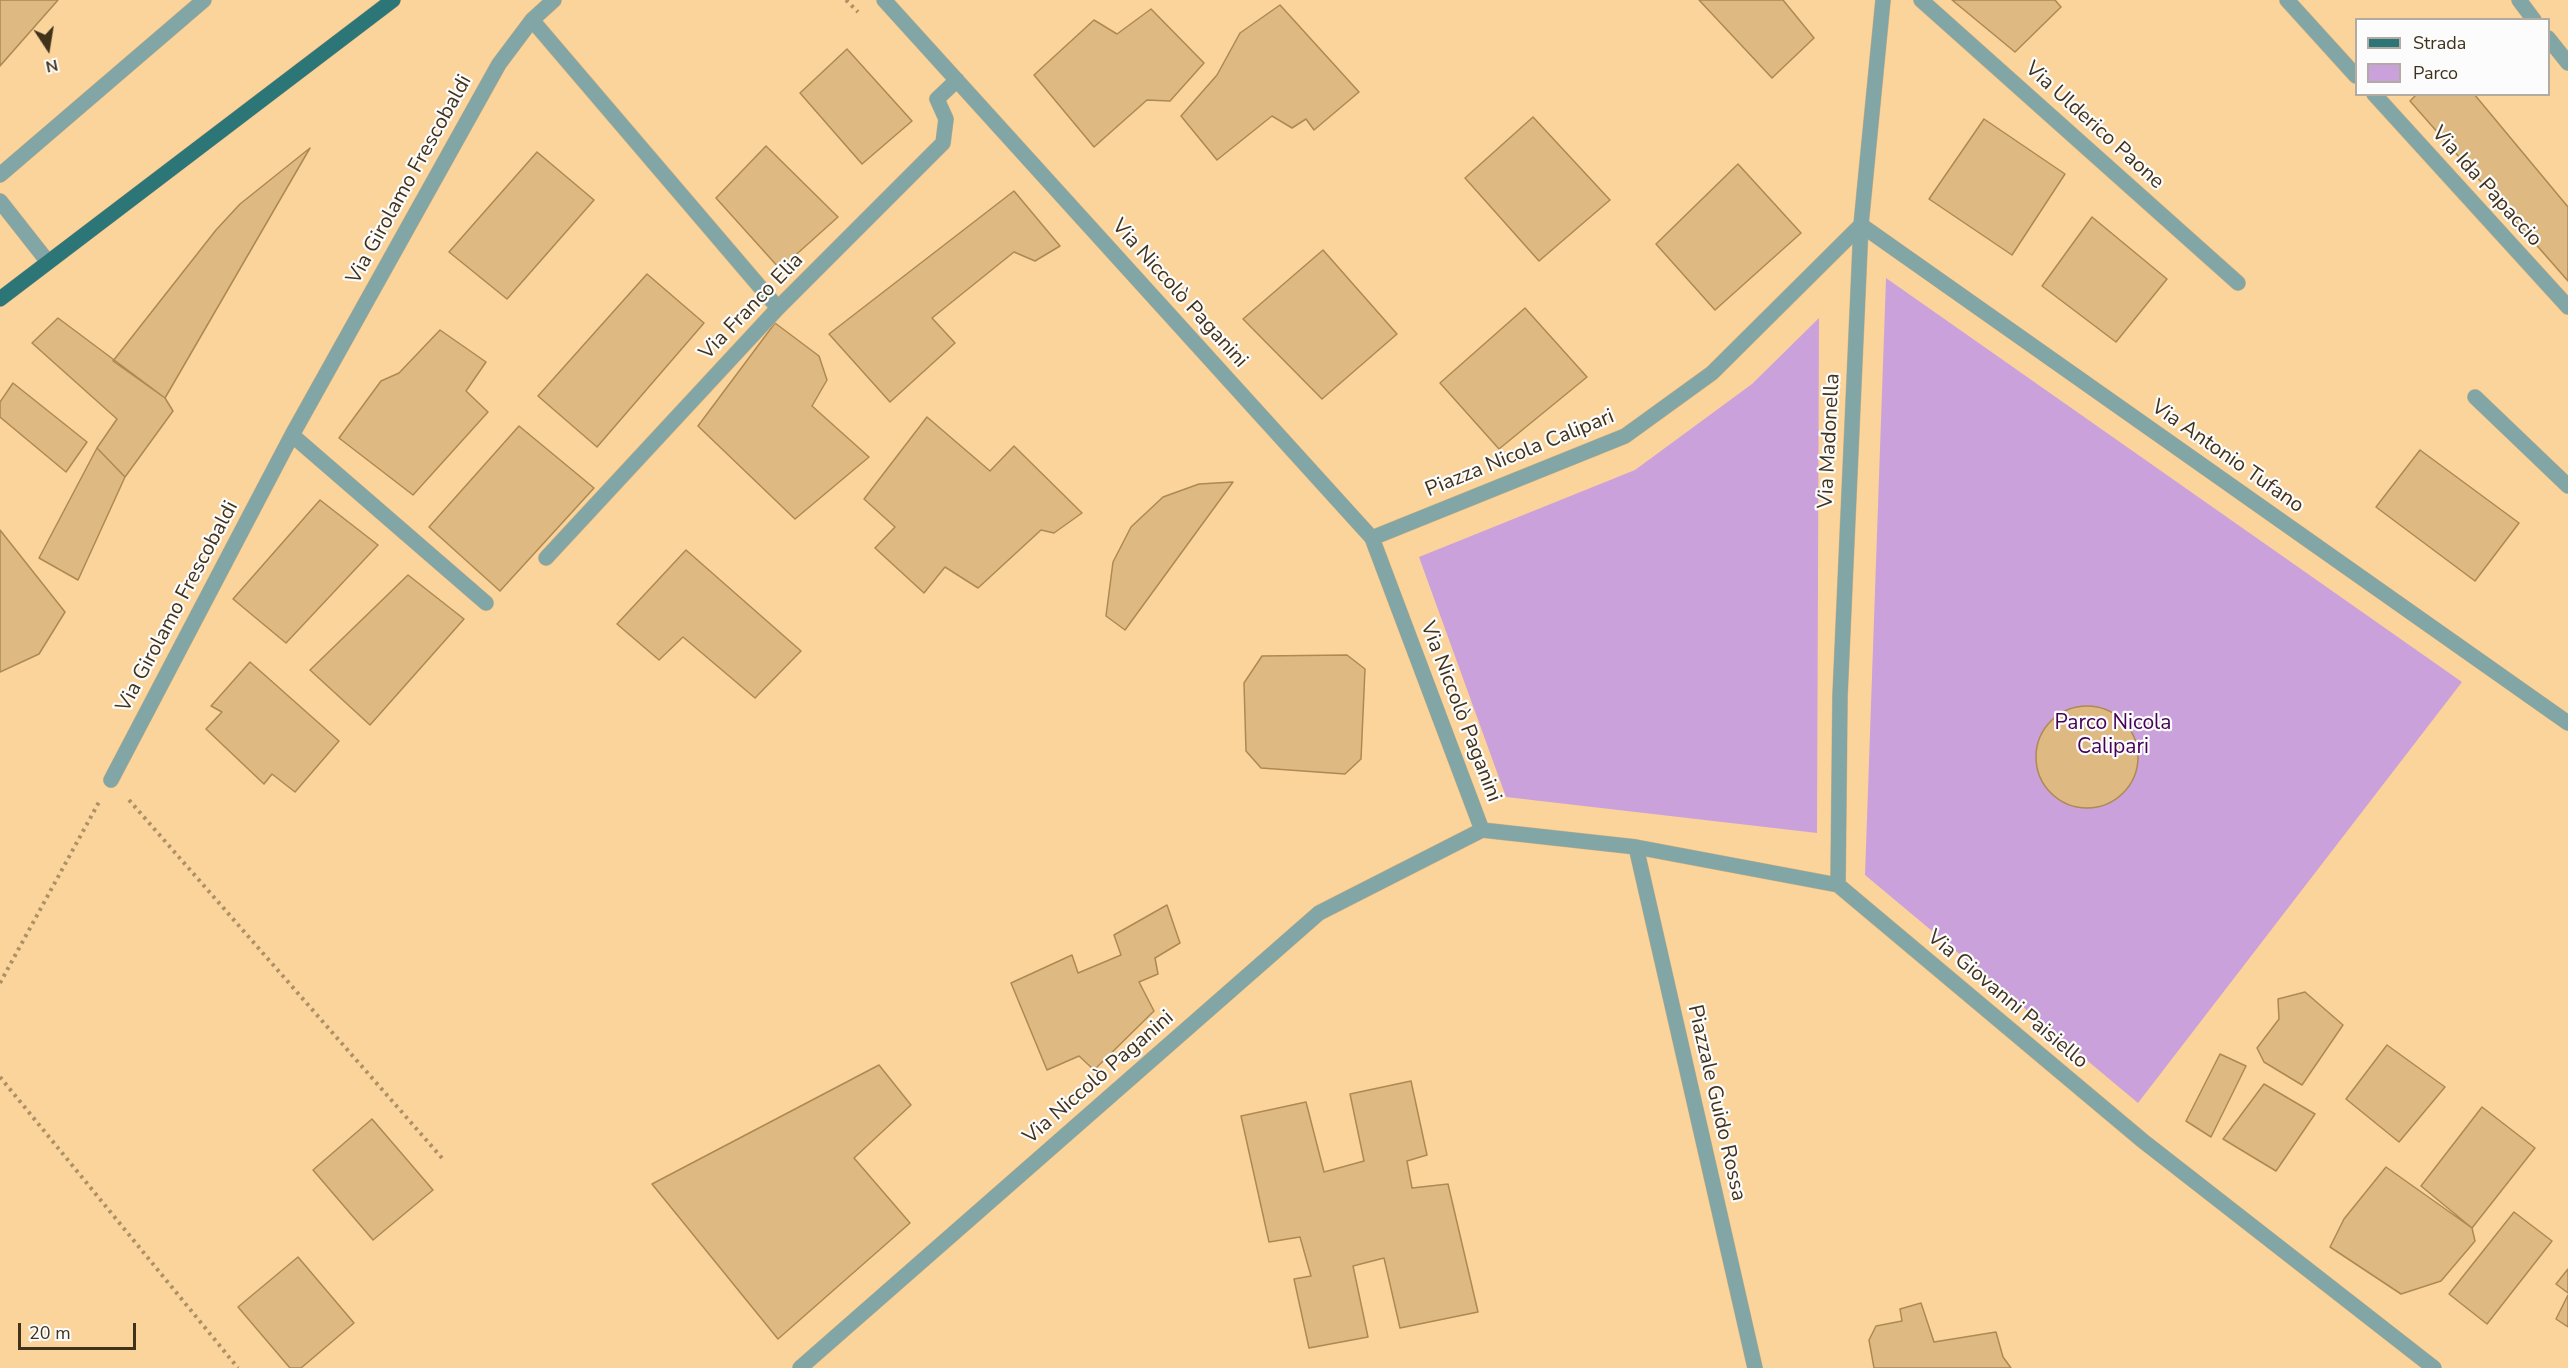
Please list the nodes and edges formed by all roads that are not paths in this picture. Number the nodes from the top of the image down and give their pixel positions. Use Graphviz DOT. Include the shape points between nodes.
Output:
graph roads {
  1 [pos="204,0"];
  2 [pos="393,0"];
  3 [pos="554,0"];
  4 [pos="884,0"];
  5 [pos="1884,0"];
  6 [pos="1921,0"];
  7 [pos="2287,0"];
  8 [pos="2519,0"];
  9 [pos="2532,18"];
  10 [pos="532,20"];
  11 [pos="2550,40"];
  12 [pos="2568,63"];
  13 [pos="2355,75"];
  14 [pos="957,80"];
  15 [pos="2376,96"];
  16 [pos="0,175"];
  17 [pos="0,201"];
  18 [pos="1861,225"];
  19 [pos="48,262"];
  20 [pos="2238,283"];
  21 [pos="0,299"];
  22 [pos="2568,307"];
  23 [pos="778,308"];
  24 [pos="2475,397"];
  25 [pos="292,435"];
  26 [pos="2568,486"];
  27 [pos="1372,538"];
  28 [pos="546,558"];
  29 [pos="486,603"];
  30 [pos="2568,723"];
  31 [pos="111,780"];
  32 [pos="1482,830"];
  33 [pos="1636,847"];
  34 [pos="1838,885"];
  35 [pos="800,1368"];
  36 [pos="1755,1368"];
  37 [pos="2434,1368"];
  1 -- 16 [label="street"];
  2 -- 19 [label="main road"];
  3 -- 10 [label="street, Via Girolamo Frescobaldi"];
  4 -- 14 [label="street, Via Niccolò Paganini"];
  5 -- 18 [label="street, Via Madonella"];
  6 -- 20 [label="street, Via Ulderico Paone"];
  7 -- 13 [label="street"];
  8 -- 9 [label="street"];
  10 -- 23 [label="street"];
  10 -- 25 [label="street, Via Girolamo Frescobaldi" via="499,64"];
  11 -- 12 [label="street"];
  14 -- 23 [label="street, Via Franco Elia" via="937,99 946,119 943,142"];
  14 -- 27 [label="street, Via Niccolò Paganini"];
  15 -- 22 [label="street, Via Ida Papaccio"];
  17 -- 19 [label="street"];
  18 -- 27 [label="street, Piazza Nicola Calipari" via="1712,374 1625,436"];
  18 -- 30 [label="street, Via Antonio Tufano"];
  18 -- 34 [label="street, Via Madonella" via="1840,696"];
  19 -- 21 [label="main road"];
  23 -- 28 [label="street, Via Franco Elia"];
  24 -- 26 [label="street"];
  25 -- 29 [label="street"];
  25 -- 31 [label="street, Via Girolamo Frescobaldi"];
  27 -- 32 [label="street, Via Niccolò Paganini"];
  32 -- 33 [label="street, Via Giovanni Paisiello"];
  32 -- 35 [label="street, Via Niccolò Paganini" via="1319,913"];
  33 -- 34 [label="street, Via Giovanni Paisiello"];
  33 -- 36 [label="street, Piazzale Guido Rossa"];
  34 -- 37 [label="street, Via Giovanni Paisiello" via="2143,1141"];
}
